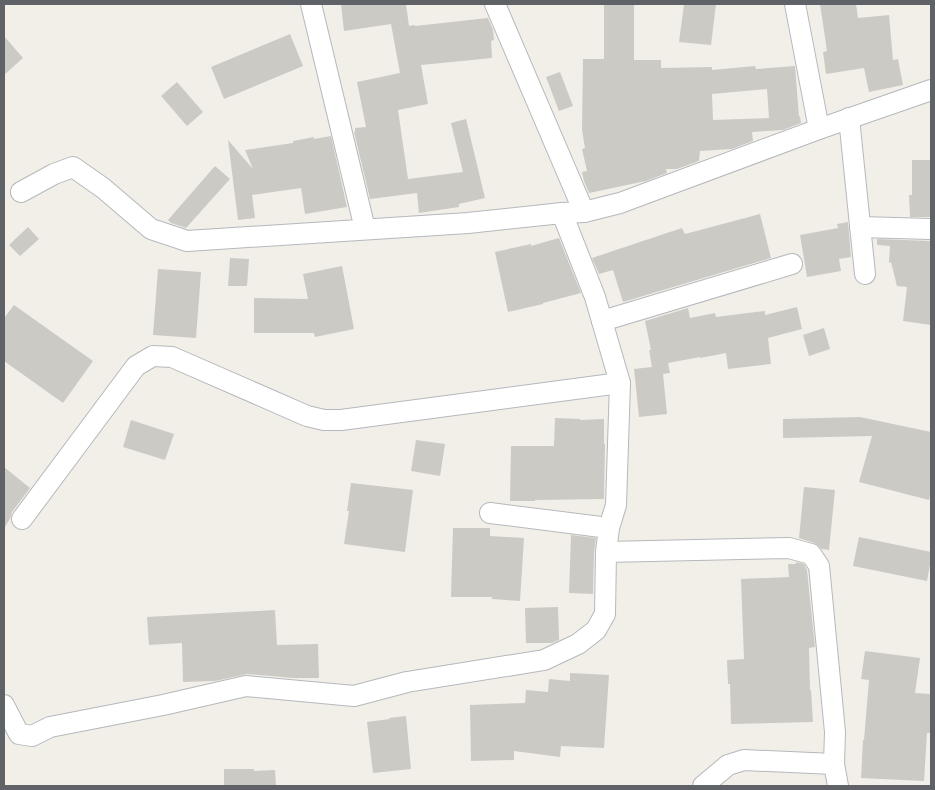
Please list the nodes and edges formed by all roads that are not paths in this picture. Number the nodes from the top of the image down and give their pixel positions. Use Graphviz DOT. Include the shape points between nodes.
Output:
graph roads {
  1 [pos="311,4"];
  2 [pos="495,4"];
  3 [pos="795,4"];
  4 [pos="931,90"];
  5 [pos="849,118"];
  6 [pos="819,129"];
  7 [pos="21,192"];
  8 [pos="584,212"];
  9 [pos="562,213"];
  10 [pos="860,227"];
  11 [pos="365,229"];
  12 [pos="931,229"];
  13 [pos="792,264"];
  14 [pos="864,274"];
  15 [pos="602,321"];
  16 [pos="620,383"];
  17 [pos="490,513"];
  18 [pos="22,519"];
  19 [pos="608,528"];
  20 [pos="606,552"];
  21 [pos="4,705"];
  22 [pos="834,764"];
  23 [pos="703,786"];
  24 [pos="838,786"];
  1 -- 11 [label="street"];
  2 -- 8 [label="street"];
  3 -- 6 [label="street"];
  4 -- 5 [label="street"];
  5 -- 6 [label="street"];
  5 -- 10 [label="street"];
  6 -- 8 [label="street" via="620,202"];
  7 -- 11 [label="street" via="73,166 151,229 187,241"];
  8 -- 9 [label="street"];
  9 -- 11 [label="street"];
  9 -- 15 [label="street"];
  10 -- 12 [label="street"];
  10 -- 14 [label="street"];
  13 -- 15 [label="street"];
  15 -- 16 [label="street"];
  16 -- 18 [label="street" via="324,420 307,416 172,357 153,356 136,366"];
  16 -- 19 [label="street" via="616,505"];
  17 -- 19 [label="street"];
  19 -- 20 [label="street"];
  20 -- 21 [label="street" via="605,614 596,630 578,644 544,660 407,682 354,696 246,686 50,727 32,736 19,734"];
  20 -- 22 [label="street" via="789,548 811,554 819,566 835,732"];
  22 -- 23 [label="street" via="744,760 728,765"];
  22 -- 24 [label="street"];
}
